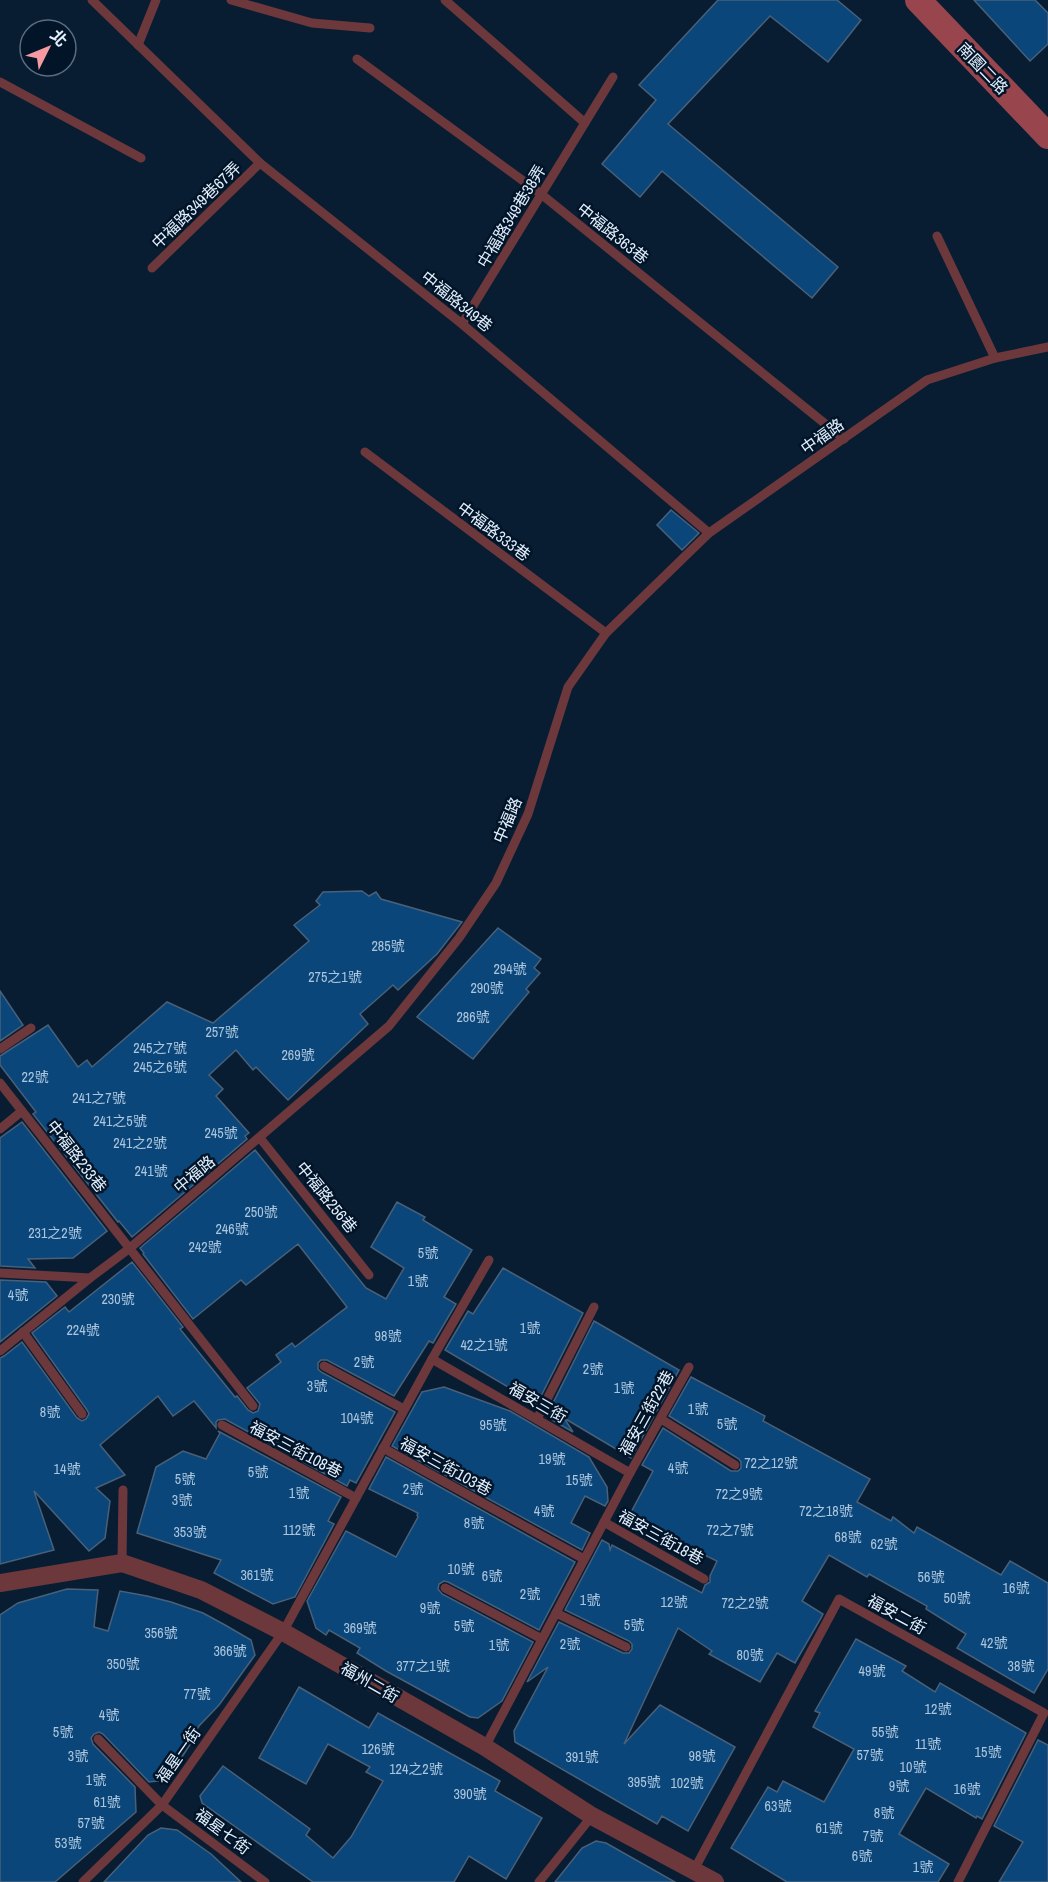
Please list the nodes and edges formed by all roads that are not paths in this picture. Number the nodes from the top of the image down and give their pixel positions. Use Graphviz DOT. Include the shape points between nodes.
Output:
graph roads {
  1 [pos="92,0"];
  2 [pos="156,0"];
  3 [pos="231,0"];
  4 [pos="445,0"];
  5 [pos="918,0"];
  6 [pos="370,28"];
  7 [pos="138,45"];
  8 [pos="357,59"];
  9 [pos="613,77"];
  10 [pos="0,82"];
  11 [pos="585,123"];
  12 [pos="1048,135"];
  13 [pos="141,158"];
  14 [pos="261,163"];
  15 [pos="542,195"];
  16 [pos="937,236"];
  17 [pos="152,268"];
  18 [pos="462,324"];
  19 [pos="1048,347"];
  20 [pos="995,358"];
  21 [pos="844,439"];
  22 [pos="365,452"];
  23 [pos="709,533"];
  24 [pos="606,633"];
  25 [pos="30,1028"];
  26 [pos="0,1049"];
  27 [pos="0,1083"];
  28 [pos="22,1111"];
  29 [pos="0,1129"];
  30 [pos="260,1138"];
  31 [pos="130,1248"];
  32 [pos="489,1260"];
  33 [pos="0,1273"];
  34 [pos="369,1275"];
  35 [pos="90,1278"];
  36 [pos="594,1307"];
  37 [pos="22,1332"];
  38 [pos="0,1351"];
  39 [pos="432,1359"];
  40 [pos="324,1366"];
  41 [pos="689,1367"];
  42 [pos="254,1406"];
  43 [pos="404,1409"];
  44 [pos="82,1414"];
  45 [pos="537,1419"];
  46 [pos="661,1419"];
  47 [pos="222,1425"];
  48 [pos="383,1449"];
  49 [pos="735,1465"];
  50 [pos="630,1473"];
  51 [pos="123,1490"];
  52 [pos="356,1498"];
  53 [pos="604,1522"];
  54 [pos="584,1559"];
  55 [pos="122,1563"];
  56 [pos="704,1579"];
  57 [pos="1,1580"];
  58 [pos="445,1588"];
  59 [pos="556,1613"];
  60 [pos="283,1632"];
  61 [pos="542,1639"];
  62 [pos="626,1647"];
  63 [pos="98,1739"];
  64 [pos="486,1747"];
  65 [pos="162,1805"];
  66 [pos="592,1816"];
  67 [pos="694,1870"];
  68 [pos="82,1882"];
  69 [pos="265,1882"];
  70 [pos="539,1882"];
  71 [pos="715,1882"];
  72 [pos="958,1882"];
  1 -- 7 [label="lane, 中福路349巷"];
  2 -- 7 [label="lane"];
  3 -- 6 [label="lane" via="312,23"];
  4 -- 11 [label="lane"];
  5 -- 12 [label="street, 南園二路"];
  7 -- 14 [label="lane, 中福路349巷"];
  8 -- 15 [label="lane, 中福路363巷"];
  9 -- 11 [label="lane, 中福路349巷38弄"];
  10 -- 13 [label="lane"];
  11 -- 15 [label="lane, 中福路349巷38弄"];
  14 -- 17 [label="lane, 中福路349巷67弄"];
  14 -- 18 [label="lane, 中福路349巷"];
  15 -- 18 [label="lane, 中福路349巷38弄"];
  15 -- 21 [label="lane, 中福路363巷"];
  16 -- 20 [label="lane"];
  18 -- 23 [label="lane, 中福路349巷"];
  19 -- 20 [label="lane, 中福路"];
  20 -- 21 [label="lane, 中福路" via="927,380"];
  21 -- 23 [label="lane, 中福路"];
  22 -- 24 [label="lane, 中福路333巷"];
  23 -- 24 [label="lane, 中福路"];
  24 -- 30 [label="lane, 中福路" via="568,687 528,814 496,883 459,938 389,1026"];
  25 -- 26 [label="lane"];
  27 -- 28 [label="lane, 中福路233巷"];
  28 -- 29 [label="lane"];
  28 -- 31 [label="lane, 中福路233巷"];
  30 -- 31 [label="lane, 中福路"];
  30 -- 34 [label="lane, 中福路256巷"];
  31 -- 35 [label="lane, 中福路"];
  31 -- 42 [label="lane, 中福路233巷"];
  32 -- 39 [label="lane"];
  33 -- 35 [label="lane"];
  35 -- 37 [label="lane, 中福路"];
  36 -- 45 [label="lane"];
  37 -- 38 [label="lane, 中福路"];
  37 -- 44 [label="lane"];
  39 -- 43 [label="lane"];
  39 -- 45 [label="lane, 福安三街"];
  40 -- 43 [label="lane"];
  41 -- 46 [label="lane, 福安三街22巷"];
  43 -- 48 [label="lane"];
  45 -- 50 [label="lane, 福安三街"];
  46 -- 49 [label="lane"];
  46 -- 50 [label="lane, 福安三街22巷"];
  47 -- 52 [label="lane, 福安三街108巷"];
  48 -- 52 [label="lane"];
  48 -- 54 [label="lane, 福安三街103巷"];
  50 -- 53 [label="lane"];
  51 -- 55 [label="lane"];
  52 -- 60 [label="lane"];
  53 -- 54 [label="lane"];
  53 -- 56 [label="lane, 福安三街18巷"];
  54 -- 59 [label="lane"];
  55 -- 57 [label="street, 福州二街"];
  55 -- 60 [label="street, 福州二街" via="201,1590"];
  58 -- 61 [label="lane"];
  59 -- 61 [label="lane"];
  59 -- 62 [label="lane"];
  60 -- 64 [label="street, 福州二街"];
  60 -- 65 [label="lane, 福星一街"];
  61 -- 64 [label="lane"];
  63 -- 65 [label="lane, 福星七街"];
  64 -- 66 [label="street, 福州二街"];
  65 -- 68 [label="lane, 福星一街"];
  65 -- 69 [label="lane, 福星七街"];
  66 -- 67 [label="street, 福州二街"];
  66 -- 70 [label="lane"];
  67 -- 71 [label="street, 福州二街"];
  67 -- 72 [label="lane, 福安二街" via="839,1599 1044,1713"];
}
